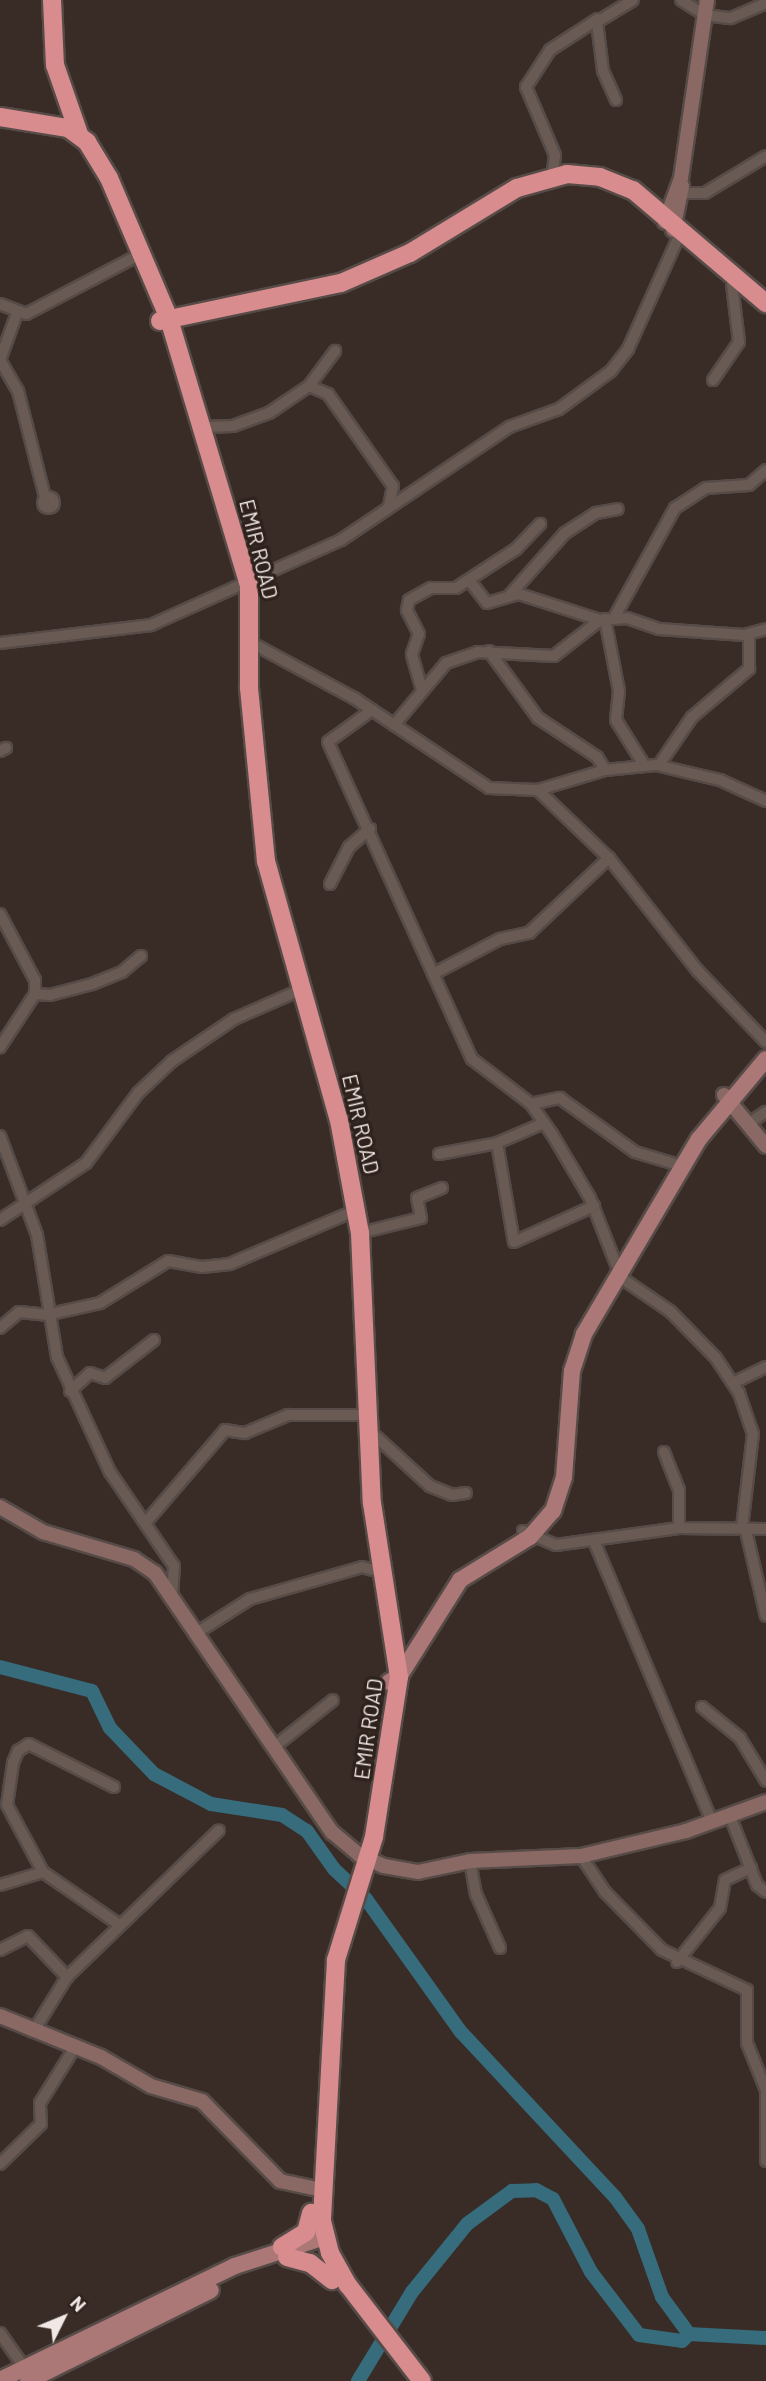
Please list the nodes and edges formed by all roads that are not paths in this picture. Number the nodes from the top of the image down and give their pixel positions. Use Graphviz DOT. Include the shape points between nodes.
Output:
graph roads {
  1 [pos="46,0"];
  2 [pos="52,0"];
  3 [pos="633,0"];
  4 [pos="681,0"];
  5 [pos="766,3"];
  6 [pos="706,7"];
  7 [pos="598,19"];
  8 [pos="616,100"];
  9 [pos="0,117"];
  10 [pos="0,125"];
  11 [pos="59,125"];
  12 [pos="79,134"];
  13 [pos="766,156"];
  14 [pos="552,177"];
  15 [pos="682,185"];
  16 [pos="672,225"];
  17 [pos="135,257"];
  18 [pos="732,284"];
  19 [pos="766,303"];
  20 [pos="0,304"];
  21 [pos="17,313"];
  22 [pos="766,317"];
  23 [pos="166,325"];
  24 [pos="335,351"];
  25 [pos="0,360"];
  26 [pos="713,380"];
  27 [pos="309,386"];
  28 [pos="202,426"];
  29 [pos="766,470"];
  30 [pos="45,497"];
  31 [pos="389,507"];
  32 [pos="618,509"];
  33 [pos="540,524"];
  34 [pos="469,580"];
  35 [pos="245,584"];
  36 [pos="509,596"];
  37 [pos="606,619"];
  38 [pos="766,629"];
  39 [pos="749,635"];
  40 [pos="247,641"];
  41 [pos="0,643"];
  42 [pos="489,651"];
  43 [pos="422,690"];
  44 [pos="372,710"];
  45 [pos="394,725"];
  46 [pos="644,765"];
  47 [pos="659,765"];
  48 [pos="605,770"];
  49 [pos="538,790"];
  50 [pos="766,801"];
  51 [pos="370,829"];
  52 [pos="609,858"];
  53 [pos="330,884"];
  54 [pos="0,915"];
  55 [pos="141,956"];
  56 [pos="433,975"];
  57 [pos="296,992"];
  58 [pos="35,994"];
  59 [pos="766,1045"];
  60 [pos="0,1047"];
  61 [pos="766,1059"];
  62 [pos="727,1098"];
  63 [pos="531,1104"];
  64 [pos="766,1112"];
  65 [pos="544,1123"];
  66 [pos="748,1124"];
  67 [pos="0,1136"];
  68 [pos="497,1143"];
  69 [pos="766,1146"];
  70 [pos="439,1154"];
  71 [pos="675,1164"];
  72 [pos="442,1188"];
  73 [pos="28,1200"];
  74 [pos="593,1206"];
  75 [pos="348,1214"];
  76 [pos="0,1220"];
  77 [pos="360,1233"];
  78 [pos="617,1270"];
  79 [pos="46,1315"];
  80 [pos="0,1328"];
  81 [pos="154,1340"];
  82 [pos="766,1367"];
  83 [pos="733,1383"];
  84 [pos="70,1391"];
  85 [pos="364,1422"];
  86 [pos="664,1451"];
  87 [pos="466,1493"];
  88 [pos="0,1507"];
  89 [pos="147,1521"];
  90 [pos="678,1528"];
  91 [pos="766,1528"];
  92 [pos="744,1529"];
  93 [pos="526,1534"];
  94 [pos="594,1541"];
  95 [pos="373,1570"];
  96 [pos="172,1594"];
  97 [pos="766,1616"];
  98 [pos="198,1632"];
  99 [pos="394,1671"];
  100 [pos="333,1700"];
  101 [pos="702,1707"];
  102 [pos="274,1747"];
  103 [pos="766,1781"];
  104 [pos="114,1787"];
  105 [pos="766,1802"];
  106 [pos="730,1816"];
  107 [pos="712,1822"];
  108 [pos="219,1830"];
  109 [pos="581,1856"];
  110 [pos="364,1857"];
  111 [pos="470,1861"];
  112 [pos="751,1868"];
  113 [pos="43,1871"];
  114 [pos="0,1885"];
  115 [pos="766,1892"];
  116 [pos="117,1923"];
  117 [pos="500,1948"];
  118 [pos="0,1950"];
  119 [pos="677,1962"];
  120 [pos="67,1977"];
  121 [pos="0,2016"];
  122 [pos="33,2032"];
  123 [pos="75,2047"];
  124 [pos="766,2161"];
  125 [pos="0,2164"];
  126 [pos="317,2190"];
  127 [pos="311,2213"];
  128 [pos="321,2242"];
  129 [pos="284,2252"];
  130 [pos="332,2280"];
  131 [pos="356,2306"];
  132 [pos="0,2333"];
  133 [pos="390,2347"];
  134 [pos="35,2376"];
  135 [pos="0,2380"];
  136 [pos="410,2381"];
  137 [pos="422,2381"];
  1 -- 11 [label="highway" via="45,39"];
  2 -- 12 [label="highway, EMIR ROAD" via="55,65"];
  3 -- 7 [label="street"];
  4 -- 6 [label="street"];
  5 -- 6 [label="street" via="736,17"];
  6 -- 15 [label="street"];
  7 -- 8 [label="street" via="603,71"];
  7 -- 14 [label="street" via="550,50 526,88 555,155"];
  9 -- 11 [label="highway"];
  10 -- 17 [label="highway, EMIR ROAD" via="60,133 76,143 98,176"];
  11 -- 12 [label="highway"];
  12 -- 23 [label="highway, EMIR ROAD" via="120,200"];
  13 -- 15 [label="street" via="705,193"];
  14 -- 16 [label="highway" via="585,174 618,182"];
  14 -- 23 [label="highway" via="501,196 428,244 369,272"];
  15 -- 16 [label="street"];
  16 -- 18 [label="highway"];
  16 -- 19 [label="highway"];
  16 -- 23 [label="highway" via="616,190 583,183 550,185 521,194 434,250 373,279"];
  16 -- 31 [label="street" via="628,349 611,371 559,409 509,428"];
  17 -- 21 [label="street" via="47,306"];
  17 -- 23 [label="highway, EMIR ROAD"];
  18 -- 22 [label="highway"];
  18 -- 26 [label="street" via="739,342"];
  20 -- 21 [label="street"];
  21 -- 25 [label="street"];
  23 -- 28 [label="highway, EMIR ROAD"];
  23 -- 35 [label="highway, EMIR ROAD"];
  24 -- 27 [label="street"];
  25 -- 30 [label="street" via="18,391"];
  27 -- 28 [label="street" via="257,419"];
  27 -- 31 [label="street" via="328,394 393,486"];
  28 -- 35 [label="highway, EMIR ROAD"];
  29 -- 37 [label="street" via="748,485 706,488 675,508"];
  31 -- 35 [label="street" via="315,554"];
  32 -- 36 [label="street" via="596,513 565,533"];
  33 -- 34 [label="street" via="516,549"];
  34 -- 36 [label="street" via="486,603"];
  34 -- 43 [label="street" via="449,590 422,591 406,605 419,634 412,654"];
  35 -- 40 [label="highway, EMIR ROAD"];
  35 -- 41 [label="street" via="151,625"];
  36 -- 37 [label="street"];
  37 -- 39 [label="street" via="641,620 659,629"];
  37 -- 42 [label="street" via="554,656"];
  37 -- 46 [label="street" via="619,691 615,720"];
  38 -- 39 [label="street"];
  39 -- 47 [label="street" via="749,669 692,718"];
  40 -- 44 [label="street"];
  40 -- 57 [label="highway, EMIR ROAD" via="263,837"];
  42 -- 43 [label="street" via="446,663"];
  42 -- 48 [label="street" via="538,718 597,757"];
  43 -- 45 [label="street"];
  44 -- 45 [label="street"];
  44 -- 51 [label="street" via="328,742"];
  45 -- 49 [label="street" via="475,782 503,790"];
  46 -- 47 [label="street"];
  46 -- 48 [label="street"];
  47 -- 50 [label="street" via="720,780"];
  48 -- 49 [label="street"];
  49 -- 52 [label="street"];
  51 -- 53 [label="street" via="349,847"];
  51 -- 56 [label="street"];
  52 -- 56 [label="street" via="529,933 500,939"];
  52 -- 59 [label="street" via="698,971"];
  54 -- 58 [label="street" via="32,971"];
  55 -- 58 [label="street" via="122,972 92,984 50,995"];
  56 -- 63 [label="street" via="472,1059"];
  57 -- 73 [label="street" via="234,1019 172,1061 138,1093 86,1163"];
  57 -- 75 [label="highway, EMIR ROAD"];
  57 -- 77 [label="highway, EMIR ROAD" via="339,1121"];
  58 -- 60 [label="street"];
  59 -- 62 [label="main road"];
  61 -- 62 [label="main road"];
  62 -- 66 [label="street"];
  62 -- 71 [label="main road"];
  62 -- 78 [label="main road"];
  63 -- 65 [label="street"];
  63 -- 71 [label="street" via="560,1098 635,1152"];
  64 -- 66 [label="street"];
  65 -- 68 [label="street"];
  65 -- 74 [label="street"];
  66 -- 69 [label="street"];
  67 -- 73 [label="street"];
  68 -- 70 [label="street"];
  68 -- 74 [label="street" via="514,1242"];
  71 -- 78 [label="main road"];
  72 -- 77 [label="street" via="418,1198 424,1214 415,1220"];
  73 -- 76 [label="street"];
  73 -- 79 [label="street"];
  74 -- 78 [label="street"];
  75 -- 79 [label="street" via="230,1264 202,1267 168,1261 100,1303"];
  75 -- 85 [label="highway, EMIR ROAD"];
  77 -- 85 [label="highway, EMIR ROAD"];
  78 -- 83 [label="street" via="671,1312"];
  78 -- 93 [label="main road" via="584,1334 572,1371 559,1500"];
  79 -- 80 [label="street" via="19,1312"];
  79 -- 84 [label="street"];
  81 -- 84 [label="street" via="105,1378 90,1373"];
  82 -- 83 [label="street"];
  83 -- 92 [label="street" via="753,1434"];
  84 -- 89 [label="street" via="110,1472"];
  85 -- 87 [label="street" via="430,1486 452,1495"];
  85 -- 89 [label="street" via="288,1415 245,1433 225,1430"];
  85 -- 95 [label="highway, EMIR ROAD"];
  85 -- 99 [label="highway, EMIR ROAD"];
  86 -- 90 [label="street" via="677,1483"];
  88 -- 96 [label="street" via="44,1532 146,1565"];
  89 -- 96 [label="street" via="174,1566"];
  90 -- 92 [label="street"];
  90 -- 94 [label="street"];
  91 -- 92 [label="street"];
  92 -- 97 [label="street"];
  93 -- 94 [label="street" via="556,1545"];
  93 -- 99 [label="main road" via="460,1580"];
  94 -- 107 [label="street"];
  95 -- 98 [label="street" via="362,1567 250,1599"];
  95 -- 99 [label="highway, EMIR ROAD"];
  96 -- 98 [label="street"];
  98 -- 102 [label="street"];
  99 -- 110 [label="highway, EMIR ROAD"];
  100 -- 102 [label="street"];
  101 -- 103 [label="street" via="740,1738"];
  102 -- 110 [label="street" via="332,1832"];
  104 -- 113 [label="street" via="29,1744 18,1751 7,1805"];
  105 -- 106 [label="street"];
  106 -- 107 [label="street"];
  106 -- 112 [label="street"];
  107 -- 109 [label="street"];
  108 -- 116 [label="street"];
  109 -- 111 [label="street"];
  109 -- 119 [label="street" via="605,1892"];
  110 -- 111 [label="street" via="418,1872"];
  110 -- 126 [label="highway, EMIR ROAD" via="327,1956"];
  111 -- 117 [label="street" via="476,1894"];
  112 -- 115 [label="street"];
  112 -- 119 [label="street" via="725,1880 720,1908"];
  113 -- 114 [label="street"];
  113 -- 116 [label="street"];
  116 -- 120 [label="street"];
  118 -- 120 [label="street" via="28,1936"];
  119 -- 124 [label="street" via="719,1973 747,1990 747,2043 766,2090"];
  120 -- 122 [label="street"];
  121 -- 122 [label="street"];
  122 -- 123 [label="street"];
  123 -- 125 [label="street" via="40,2103 41,2124"];
  123 -- 126 [label="street" via="151,2086 202,2101 280,2181"];
  126 -- 127 [label="highway, EMIR ROAD"];
  126 -- 128 [label="highway, EMIR ROAD"];
  127 -- 128 [label="highway, EMIR ROAD"];
  127 -- 129 [label="highway" via="306,2232"];
  128 -- 129 [label="main road"];
  128 -- 130 [label="highway"];
  128 -- 131 [label="highway"];
  129 -- 130 [label="highway" via="310,2263"];
  129 -- 134 [label="main road"];
  130 -- 131 [label="highway"];
  131 -- 133 [label="highway"];
  132 -- 134 [label="street"];
  133 -- 136 [label="highway"];
  133 -- 137 [label="highway"];
  134 -- 135 [label="main road"];
}
